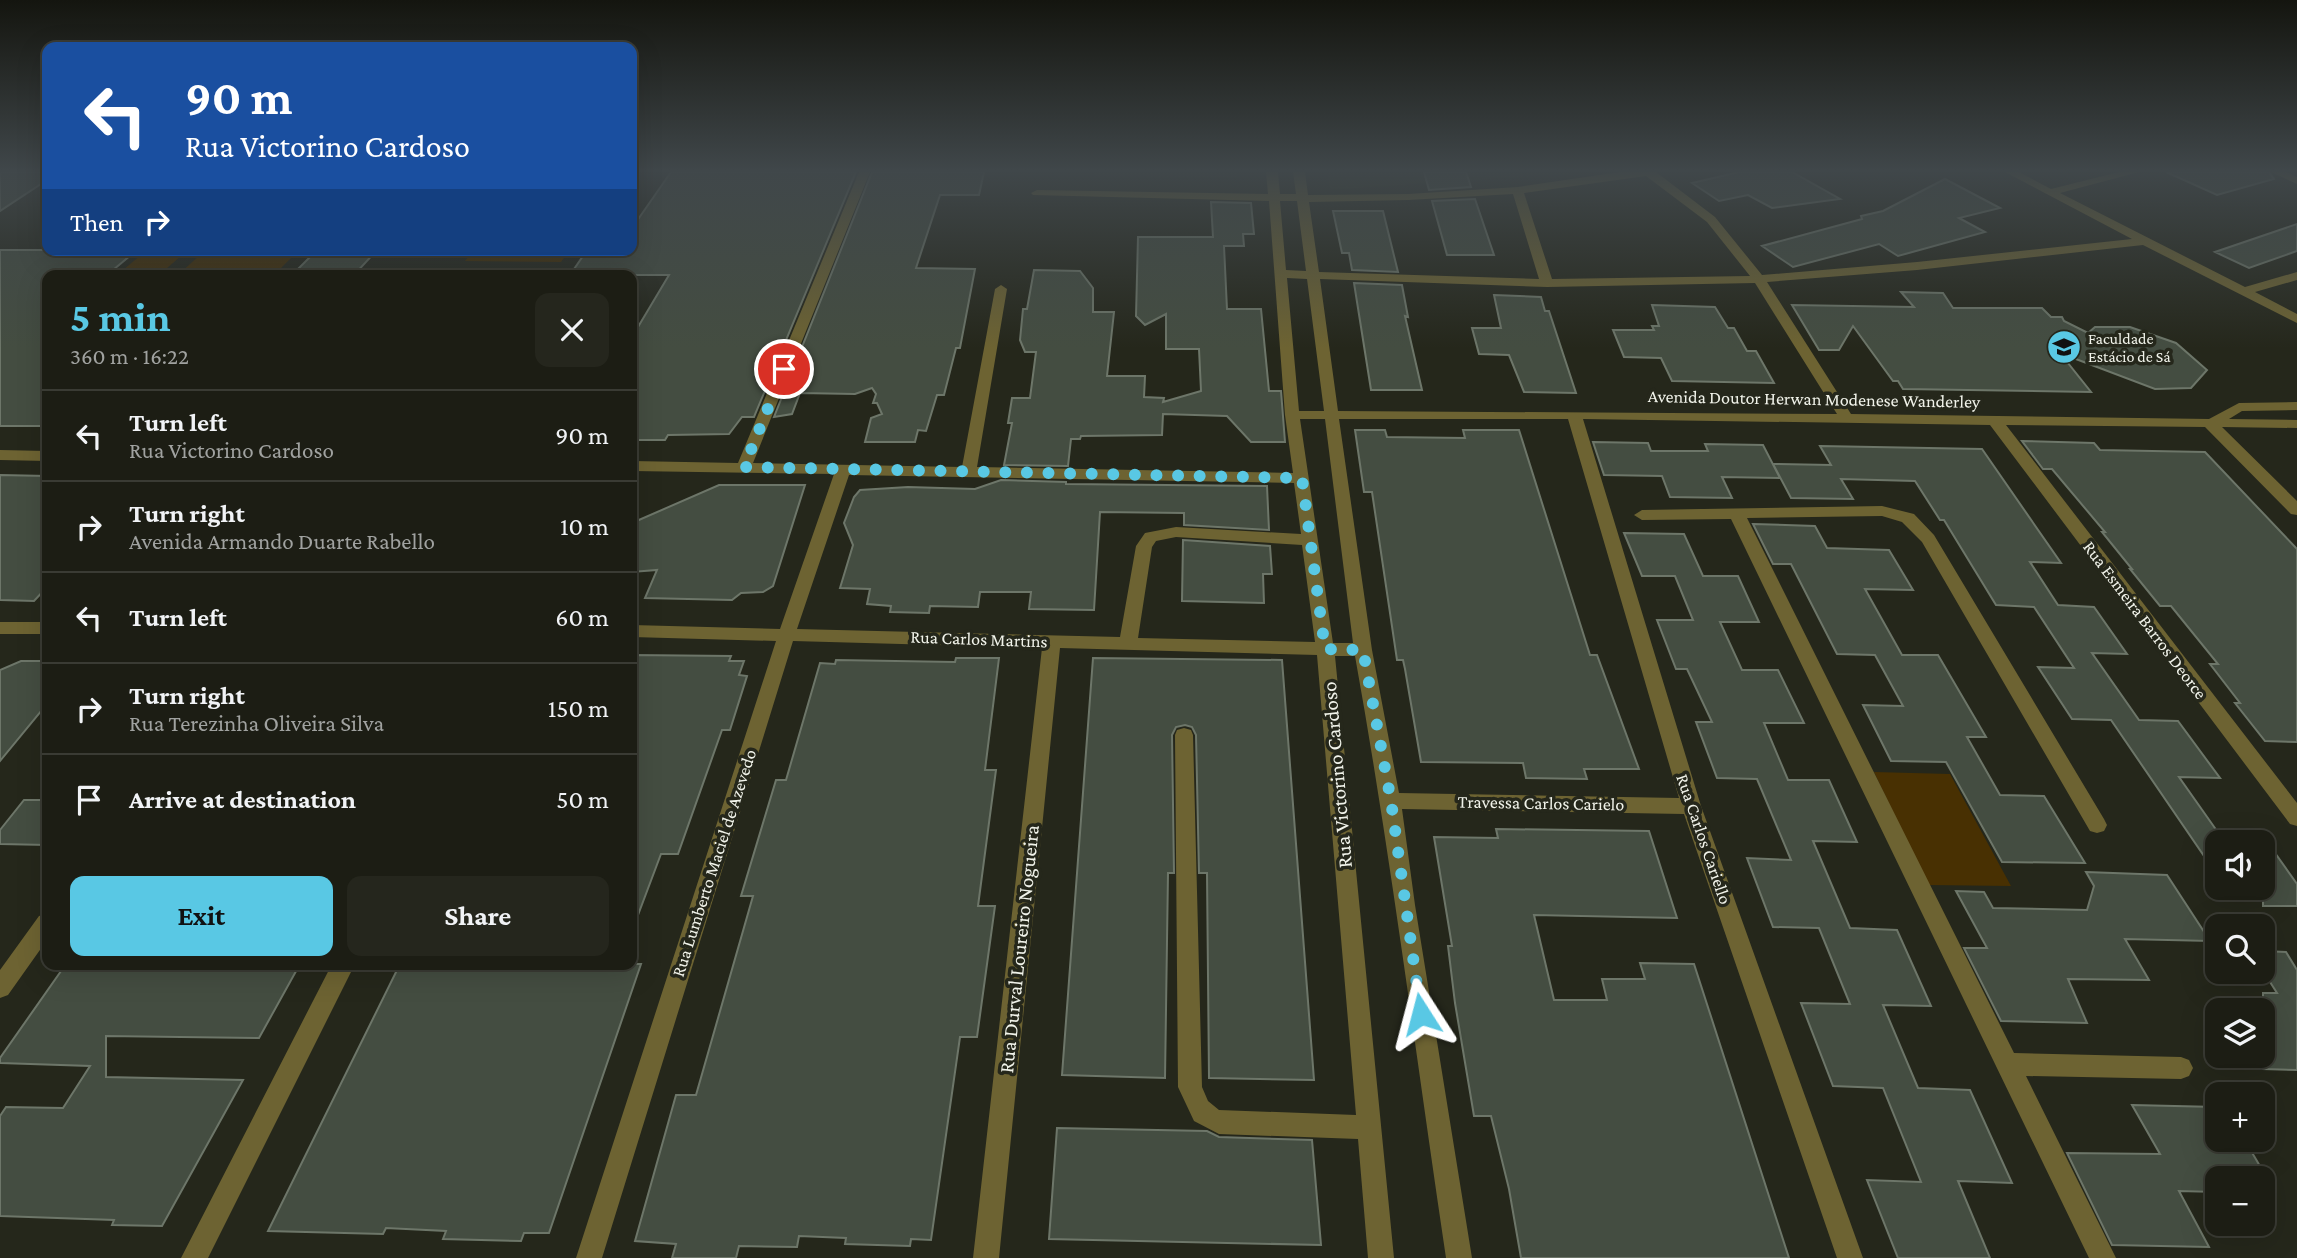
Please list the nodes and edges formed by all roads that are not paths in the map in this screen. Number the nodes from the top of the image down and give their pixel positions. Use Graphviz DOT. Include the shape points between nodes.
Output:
graph roads {
  1 [pos="842,231"];
  2 [pos="1276,231"];
  3 [pos="1307,231"];
  4 [pos="1531,231"];
  5 [pos="1718,231"];
  6 [pos="2127,231"];
  7 [pos="2147,241"];
  8 [pos="1279,274"];
  9 [pos="1314,275"];
  10 [pos="2297,276"];
  11 [pos="1758,279"];
  12 [pos="1547,282"];
  13 [pos="1001,289"];
  14 [pos="2245,290"];
  15 [pos="2297,319"];
  16 [pos="2297,406"];
  17 [pos="1292,415"];
  18 [pos="1574,415"];
  19 [pos="1330,416"];
  20 [pos="1847,419"];
  21 [pos="1996,422"];
  22 [pos="2210,424"];
  23 [pos="2297,424"];
  24 [pos="0,455"];
  25 [pos="42,456"];
  26 [pos="637,466"];
  27 [pos="744,467"];
  28 [pos="843,469"];
  29 [pos="969,471"];
  30 [pos="1302,478"];
  31 [pos="2297,510"];
  32 [pos="1736,513"];
  33 [pos="1642,515"];
  34 [pos="1311,540"];
  35 [pos="42,628"];
  36 [pos="1,629"];
  37 [pos="637,631"];
  38 [pos="787,633"];
  39 [pos="1052,641"];
  40 [pos="1128,643"];
  41 [pos="1325,649"];
  42 [pos="1363,650"];
  43 [pos="1184,735"];
  44 [pos="1391,801"];
  45 [pos="1691,806"];
  46 [pos="2297,818"];
  47 [pos="2097,825"];
  48 [pos="42,930"];
  49 [pos="341,970"];
  50 [pos="0,988"];
  51 [pos="2009,1064"];
  52 [pos="2181,1068"];
  53 [pos="1369,1127"];
  54 [pos="194,1258"];
  55 [pos="589,1258"];
  56 [pos="986,1258"];
  57 [pos="1381,1258"];
  58 [pos="1459,1258"];
  59 [pos="1850,1258"];
  60 [pos="2102,1258"];
  1 -- 27 [label="street"];
  2 -- 8 [label="street, Rua Victorino Cardoso"];
  3 -- 9 [label="street"];
  4 -- 12 [label="street"];
  5 -- 11 [label="street"];
  6 -- 7 [label="street"];
  7 -- 11 [label="street"];
  7 -- 14 [label="street"];
  8 -- 9 [label="street"];
  8 -- 17 [label="street, Rua Victorino Cardoso"];
  9 -- 12 [label="street"];
  9 -- 19 [label="street"];
  10 -- 14 [label="street"];
  11 -- 12 [label="street"];
  11 -- 20 [label="street"];
  13 -- 29 [label="street"];
  14 -- 15 [label="street"];
  16 -- 22 [label="street" via="2239,407"];
  17 -- 19 [label="street, Avenida Doutor Herwan Modenese Wanderley"];
  17 -- 30 [label="street, Rua Victorino Cardoso"];
  18 -- 19 [label="street, Avenida Doutor Herwan Modenese Wanderley"];
  18 -- 20 [label="street, Avenida Doutor Herwan Modenese Wanderley"];
  18 -- 45 [label="street, Rua Carlos Cariello"];
  19 -- 42 [label="street"];
  20 -- 21 [label="street, Avenida Doutor Herwan Modenese Wanderley"];
  21 -- 22 [label="street, Avenida Doutor Herwan Modenese Wanderley"];
  21 -- 46 [label="street, Rua Esmeira Barros Deorce"];
  22 -- 23 [label="street, Avenida Doutor Herwan Modenese Wanderley"];
  22 -- 31 [label="street"];
  24 -- 25 [label="street"];
  26 -- 27 [label="street"];
  27 -- 28 [label="street"];
  28 -- 29 [label="street"];
  28 -- 38 [label="street, Rua Lumberto Maciel de Azevedo"];
  29 -- 30 [label="street"];
  30 -- 34 [label="street, Rua Victorino Cardoso"];
  32 -- 33 [label="street"];
  32 -- 47 [label="street" via="1882,511 1913,522 1928,539"];
  32 -- 51 [label="street"];
  34 -- 40 [label="street" via="1176,532 1151,537 1144,546"];
  34 -- 41 [label="street, Rua Victorino Cardoso"];
  35 -- 36 [label="street"];
  37 -- 38 [label="street, Rua Carlos Martins"];
  38 -- 39 [label="street, Rua Carlos Martins"];
  38 -- 55 [label="street, Rua Lumberto Maciel de Azevedo"];
  39 -- 40 [label="street, Rua Carlos Martins"];
  39 -- 56 [label="street, Rua Durval Loureiro Nogueira"];
  40 -- 41 [label="street, Rua Carlos Martins"];
  41 -- 42 [label="street"];
  41 -- 53 [label="street, Rua Victorino Cardoso"];
  42 -- 44 [label="street"];
  43 -- 53 [label="street" via="1190,1087 1197,1107 1206,1118 1219,1122"];
  44 -- 45 [label="street, Travessa Carlos Carielo"];
  44 -- 58 [label="street"];
  45 -- 59 [label="street, Rua Carlos Cariello"];
  48 -- 50 [label="street"];
  49 -- 54 [label="street"];
  51 -- 52 [label="street"];
  51 -- 60 [label="street"];
  53 -- 57 [label="street, Rua Victorino Cardoso"];
}
